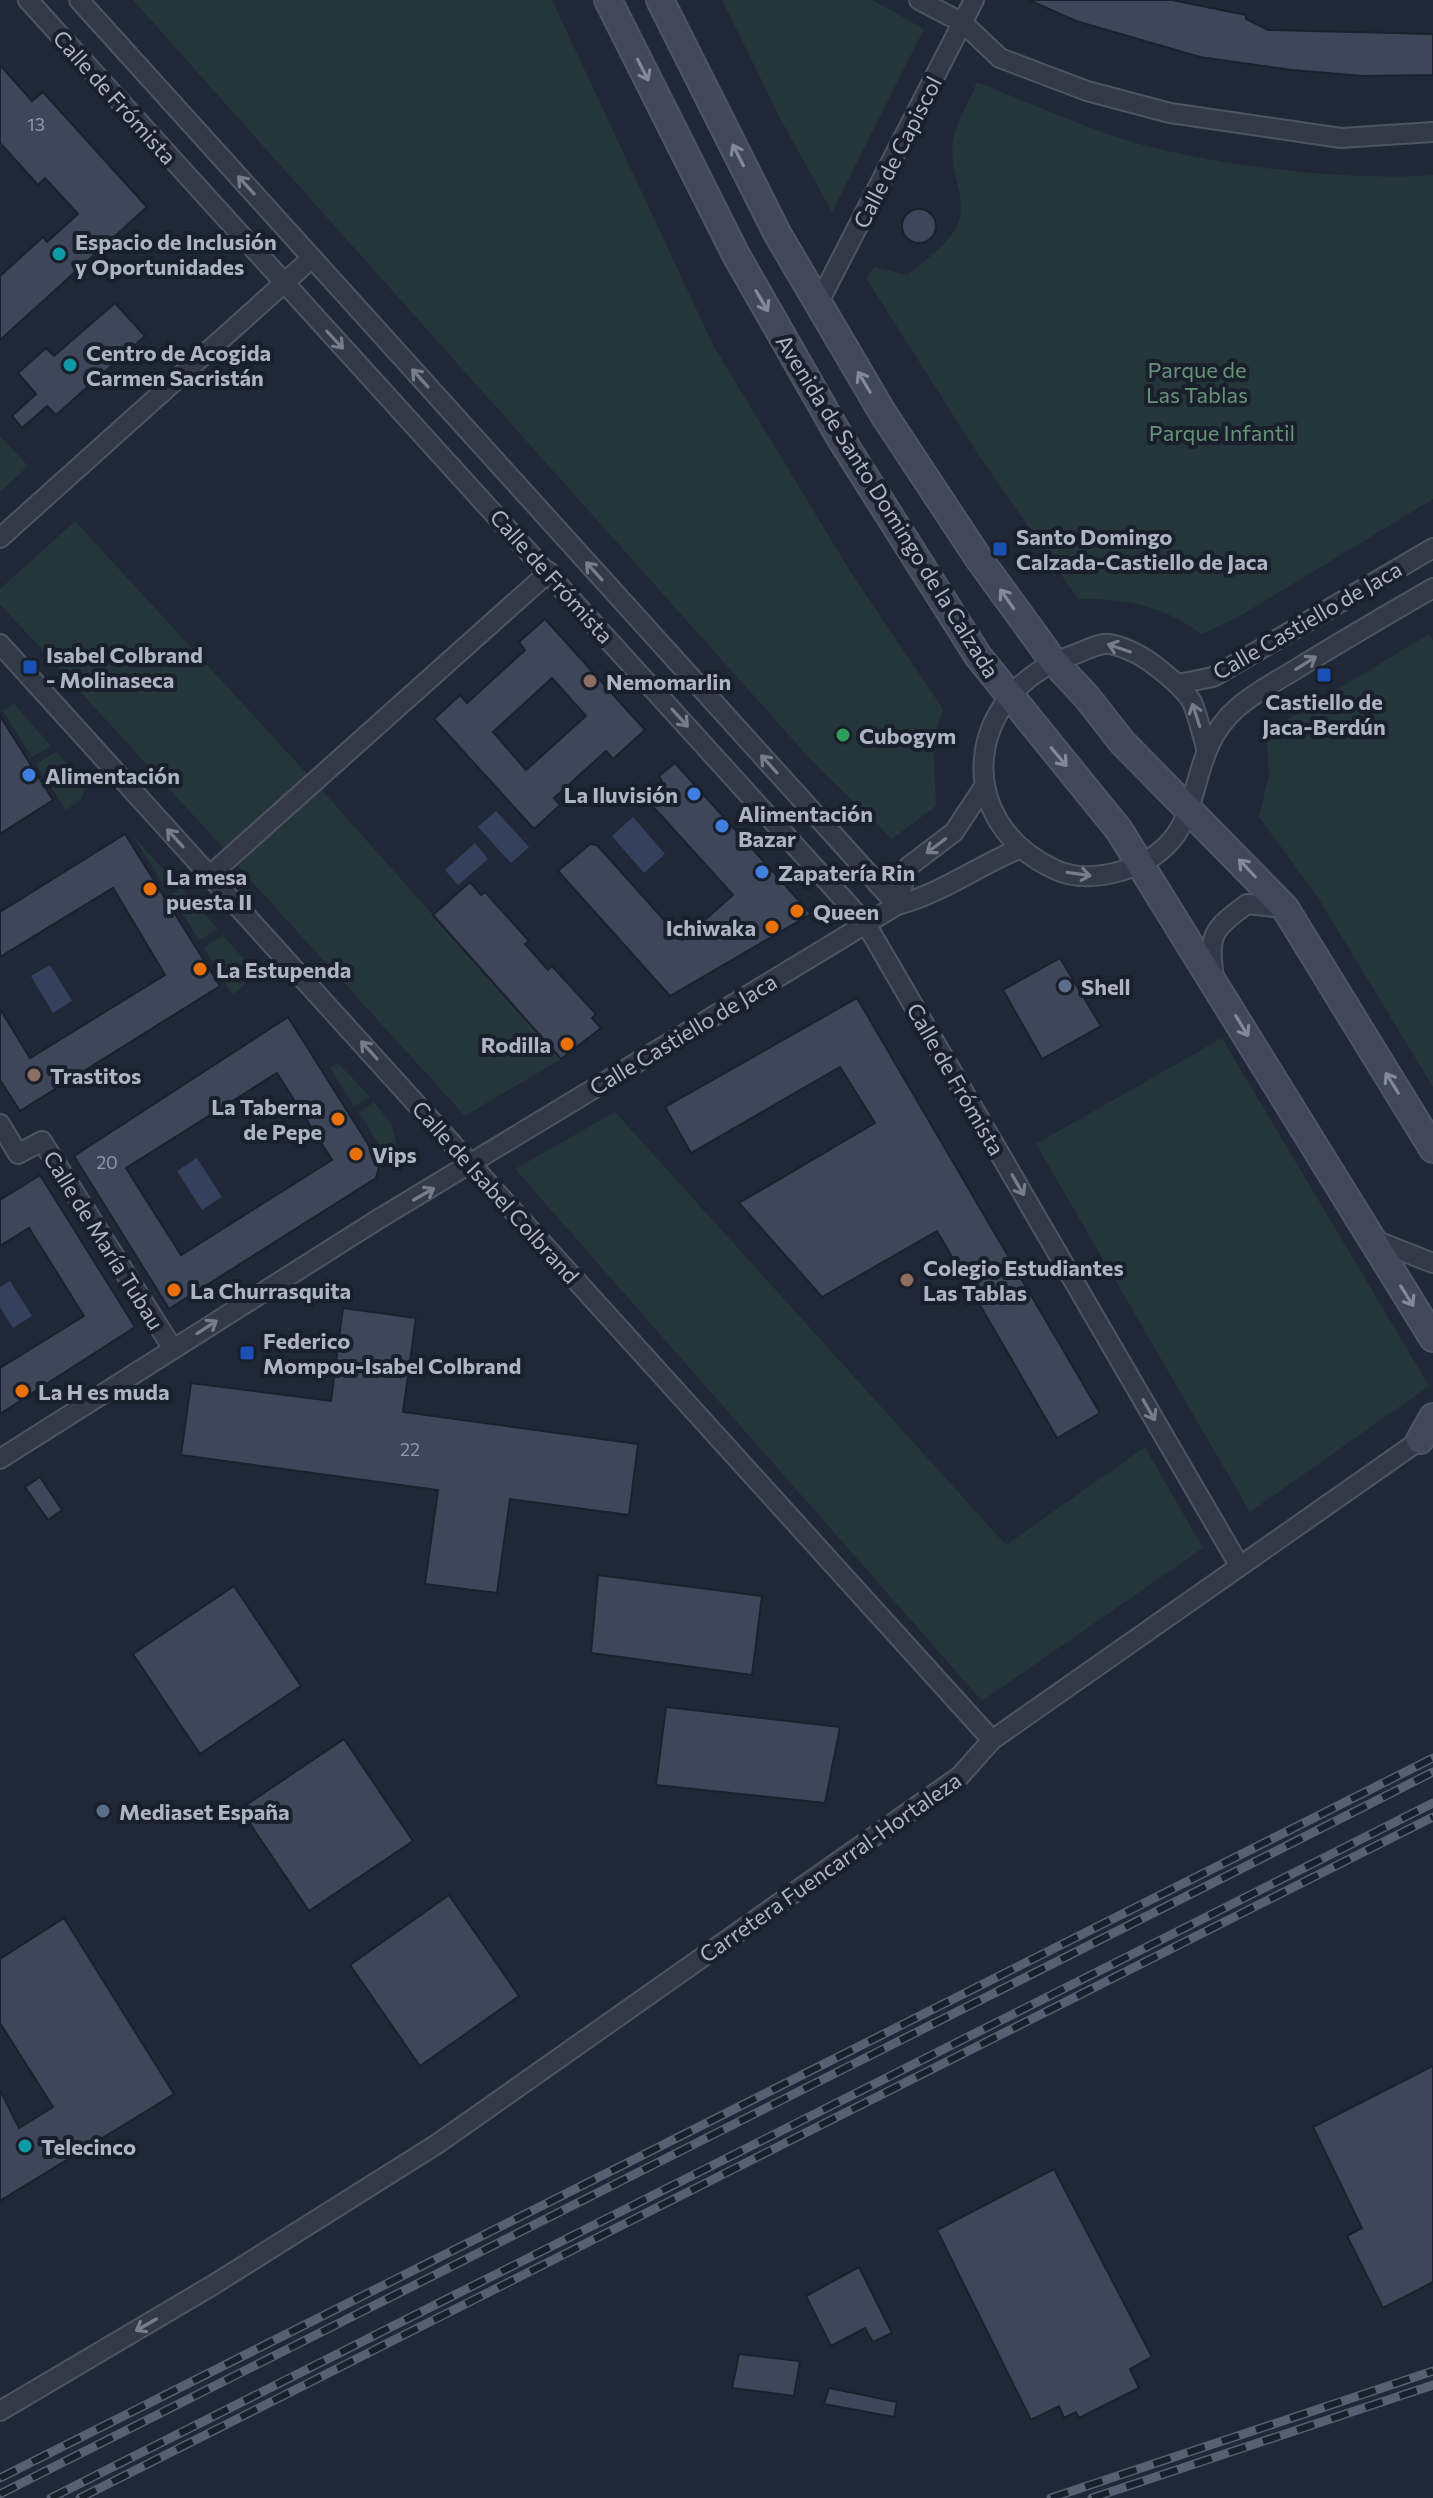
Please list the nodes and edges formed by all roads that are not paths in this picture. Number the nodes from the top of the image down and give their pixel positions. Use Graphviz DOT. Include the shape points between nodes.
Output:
graph roads {
  1 [pos="28,0"];
  2 [pos="79,0"];
  3 [pos="608,0"];
  4 [pos="660,0"];
  5 [pos="919,0"];
  6 [pos="974,0"];
  7 [pos="963,23"];
  8 [pos="1433,132"];
  9 [pos="312,258"];
  10 [pos="282,283"];
  11 [pos="818,304"];
  12 [pos="0,538"];
  13 [pos="1433,548"];
  14 [pos="549,572"];
  15 [pos="1433,589"];
  16 [pos="0,644"];
  17 [pos="1054,662"];
  18 [pos="1178,684"];
  19 [pos="1008,698"];
  20 [pos="1206,748"];
  21 [pos="983,788"];
  22 [pos="1189,814"];
  23 [pos="1021,848"];
  24 [pos="1142,865"];
  25 [pos="209,876"];
  26 [pos="897,905"];
  27 [pos="1285,908"];
  28 [pos="866,924"];
  29 [pos="1215,982"];
  30 [pos="0,1124"];
  31 [pos="1433,1149"];
  32 [pos="471,1167"];
  33 [pos="1372,1239"];
  34 [pos="1433,1263"];
  35 [pos="1433,1338"];
  36 [pos="173,1349"];
  37 [pos="1433,1417"];
  38 [pos="1427,1436"];
  39 [pos="0,1459"];
  40 [pos="1239,1565"];
  41 [pos="992,1740"];
  42 [pos="0,2411"];
  1 -- 10 [label="street, Calle de Frómista"];
  9 -- 2 [label="street, Calle de Frómista, one-way"];
  3 -- 19 [label="street, Avenida de Santo Domingo de la Calzada, one-way" via="736,255 834,426"];
  11 -- 4 [label="street, Avenida de Santo Domingo de la Calzada, one-way"];
  5 -- 7 [label="street"];
  6 -- 7 [label="street, Calle de Capiscol"];
  7 -- 8 [label="street" via="1000,58 1087,91 1170,113 1341,138"];
  7 -- 11 [label="street, Calle de Capiscol"];
  9 -- 10 [label="street"];
  26 -- 9 [label="street, Calle de Frómista, one-way"];
  10 -- 12 [label="street"];
  10 -- 14 [label="street, Calle de Frómista, one-way"];
  17 -- 11 [label="street, Avenida de Santo Domingo de la Calzada, one-way" via="892,428"];
  13 -- 18 [label="street, Calle Castiello de Jaca" via="1213,677"];
  14 -- 25 [label="street"];
  14 -- 28 [label="street, Calle de Frómista, one-way"];
  20 -- 15 [label="street, Calle Castiello de Jaca, one-way" via="1218,725 1247,700"];
  25 -- 16 [label="street, Calle de Isabel Colbrand, one-way"];
  18 -- 17 [label="street, Calle Castiello de Jaca, one-way" via="1146,658 1107,643"];
  17 -- 19 [label="street, Calle Castiello de Jaca" via="1030,675"];
  17 -- 22 [label="street, Avenida de Santo Domingo de la Calzada"];
  20 -- 18 [label="street, Calle Castiello de Jaca, one-way" via="1191,701"];
  19 -- 21 [label="street, Calle Castiello de Jaca" via="984,741"];
  19 -- 24 [label="street, Avenida de Santo Domingo de la Calzada, one-way"];
  20 -- 22 [label="street, Calle Castiello de Jaca"];
  21 -- 23 [label="street, Calle Castiello de Jaca" via="997,821"];
  21 -- 26 [label="street, one-way" via="954,832 908,867"];
  22 -- 24 [label="street, Calle Castiello de Jaca" via="1175,839"];
  27 -- 22 [label="street, Avenida de Santo Domingo de la Calzada, one-way"];
  23 -- 24 [label="street, Calle Castiello de Jaca, one-way" via="1056,870 1081,876 1105,876"];
  23 -- 26 [label="street, Calle Castiello de Jaca" via="980,865 926,898"];
  24 -- 29 [label="street, Avenida de Santo Domingo de la Calzada"];
  32 -- 25 [label="street, Calle de Isabel Colbrand, one-way"];
  26 -- 28 [label="street, Calle Castiello de Jaca"];
  27 -- 29 [label="street, Avenida de Santo Domingo de la Calzada" via="1247,904 1221,923 1210,946"];
  31 -- 27 [label="street, Avenida de Santo Domingo de la Calzada, one-way"];
  28 -- 32 [label="street, Calle Castiello de Jaca"];
  28 -- 40 [label="street, Calle de Frómista, one-way"];
  29 -- 33 [label="street, Avenida de Santo Domingo de la Calzada, one-way"];
  30 -- 36 [label="street, Calle de María Tubau" via="18,1154 42,1141"];
  36 -- 32 [label="street, Calle Castiello de Jaca, one-way"];
  32 -- 41 [label="street, Calle de Isabel Colbrand"];
  33 -- 34 [label="street"];
  33 -- 35 [label="street, Avenida de Santo Domingo de la Calzada, one-way"];
  36 -- 39 [label="street, Calle Castiello de Jaca"];
  37 -- 38 [label="street"];
  38 -- 40 [label="street, Carretera Fuencarral-Hortaleza"];
  40 -- 41 [label="street, Carretera Fuencarral-Hortaleza"];
  41 -- 42 [label="street, Carretera Fuencarral-Hortaleza, one-way" via="960,1776 487,2109 213,2285"];
}
